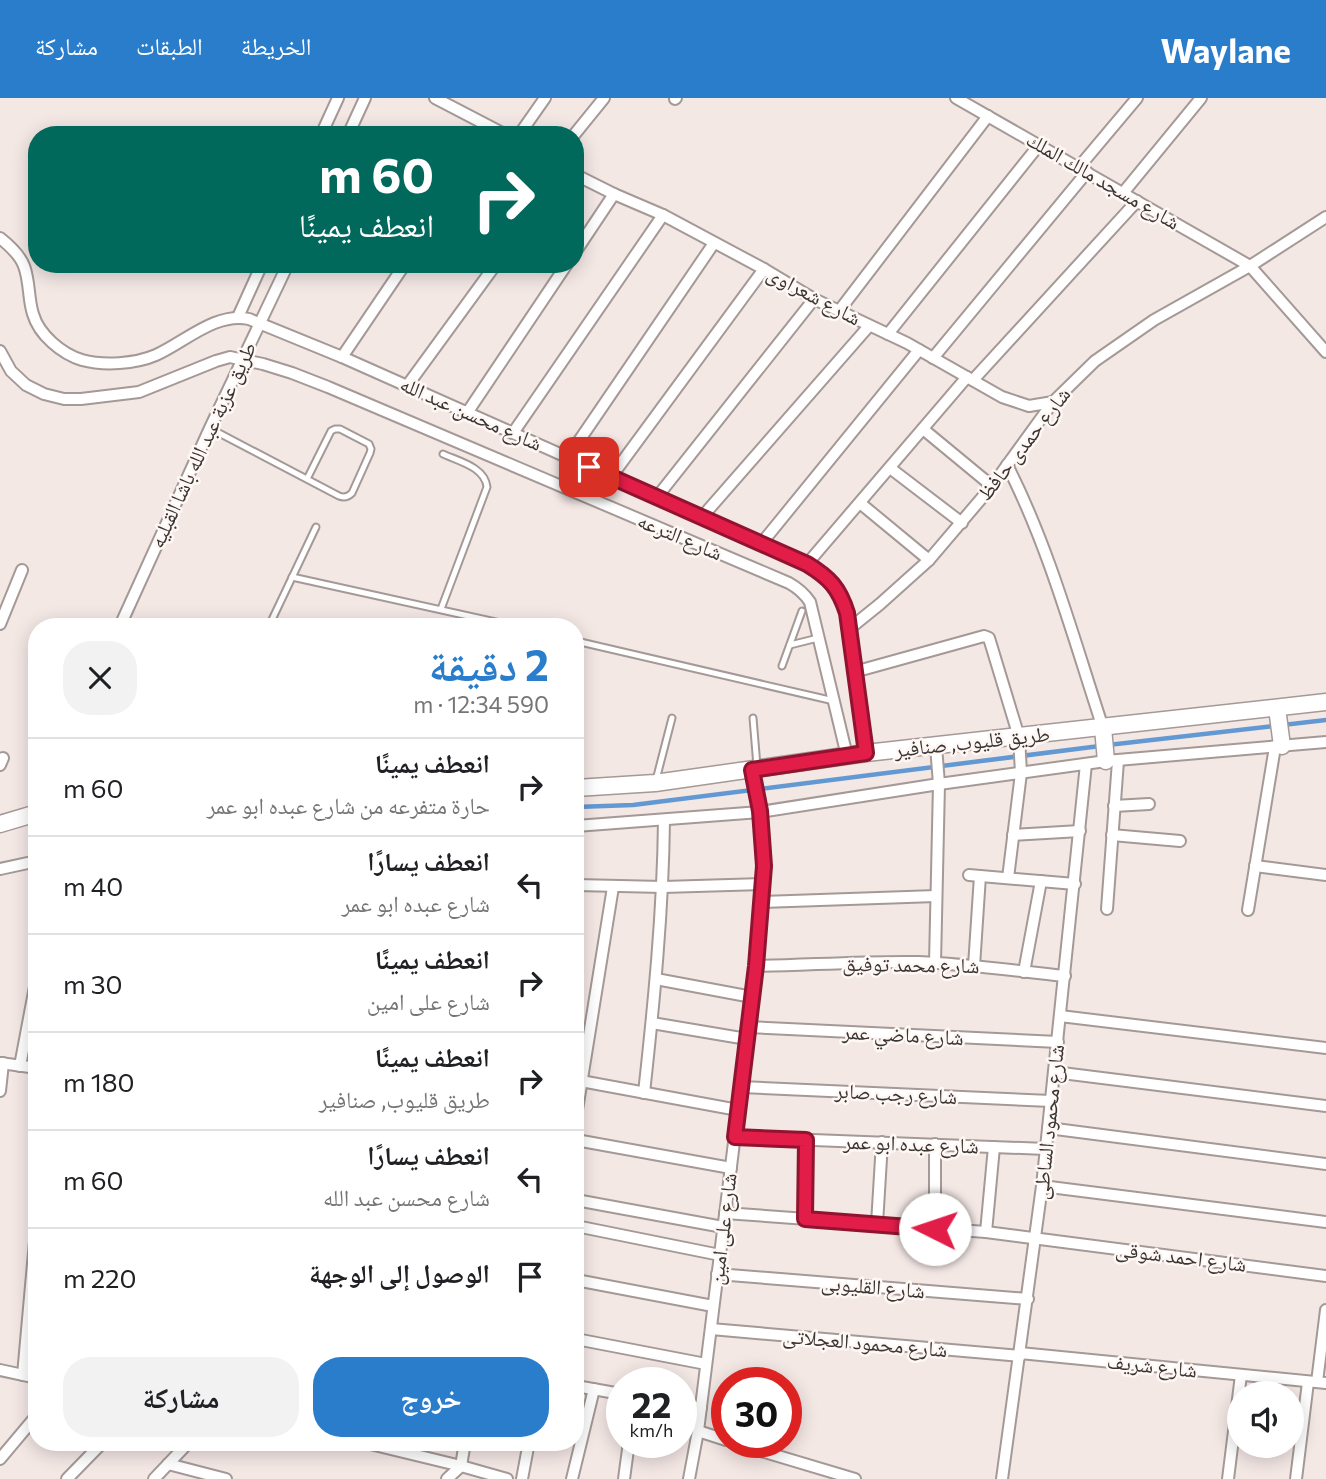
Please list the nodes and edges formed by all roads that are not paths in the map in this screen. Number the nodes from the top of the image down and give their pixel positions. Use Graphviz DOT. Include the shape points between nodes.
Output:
graph roads {
  1 [pos="338,98"];
  2 [pos="365,98"];
  3 [pos="435,98"];
  4 [pos="545,98"];
  5 [pos="604,98"];
  6 [pos="956,98"];
  7 [pos="1137,98"];
  8 [pos="1201,98"];
  9 [pos="988,116"];
  10 [pos="325,126"];
  11 [pos="352,126"];
  12 [pos="485,126"];
  13 [pos="525,126"];
  14 [pos="581,126"];
  15 [pos="1039,145"];
  16 [pos="1083,170"];
  17 [pos="584,179"];
  18 [pos="614,194"];
  19 [pos="1123,194"];
  20 [pos="1138,201"];
  21 [pos="663,215"];
  22 [pos="1326,217"];
  23 [pos="0,239"];
  24 [pos="584,239"];
  25 [pos="714,243"];
  26 [pos="1250,266"];
  27 [pos="764,269"];
  28 [pos="258,273"];
  29 [pos="284,273"];
  30 [pos="399,273"];
  31 [pos="489,273"];
  32 [pos="561,273"];
  33 [pos="814,299"];
  34 [pos="839,311"];
  35 [pos="238,317"];
  36 [pos="261,323"];
  37 [pos="869,326"];
  38 [pos="888,334"];
  39 [pos="919,350"];
  40 [pos="0,351"];
  41 [pos="1326,352"];
  42 [pos="342,357"];
  43 [pos="242,358"];
  44 [pos="933,358"];
  45 [pos="970,379"];
  46 [pos="407,386"];
  47 [pos="1053,402"];
  48 [pos="467,413"];
  49 [pos="210,428"];
  50 [pos="923,429"];
  51 [pos="513,433"];
  52 [pos="443,453"];
  53 [pos="568,457"];
  54 [pos="1007,465"];
  55 [pos="890,468"];
  56 [pos="611,477"];
  57 [pos="307,480"];
  58 [pos="992,486"];
  59 [pos="657,497"];
  60 [pos="860,503"];
  61 [pos="702,517"];
  62 [pos="962,523"];
  63 [pos="316,527"];
  64 [pos="761,544"];
  65 [pos="929,560"];
  66 [pos="807,564"];
  67 [pos="22,570"];
  68 [pos="292,576"];
  69 [pos="441,609"];
  70 [pos="802,611"];
  71 [pos="124,618"];
  72 [pos="273,618"];
  73 [pos="480,618"];
  74 [pos="0,624"];
  75 [pos="849,629"];
  76 [pos="818,638"];
  77 [pos="584,643"];
  78 [pos="790,645"];
  79 [pos="782,666"];
  80 [pos="854,672"];
  81 [pos="834,701"];
  82 [pos="1326,702"];
  83 [pos="1277,708"];
  84 [pos="672,718"];
  85 [pos="753,718"];
  86 [pos="1103,728"];
  87 [pos="1018,737"];
  88 [pos="1326,742"];
  89 [pos="936,746"];
  90 [pos="1278,746"];
  91 [pos="866,753"];
  92 [pos="847,756"];
  93 [pos="1112,761"];
  94 [pos="1086,764"];
  95 [pos="755,770"];
  96 [pos="1021,773"];
  97 [pos="655,783"];
  98 [pos="939,784"];
  99 [pos="584,787"];
  100 [pos="1149,804"];
  101 [pos="1115,806"];
  102 [pos="760,811"];
  103 [pos="28,815"];
  104 [pos="664,820"];
  105 [pos="0,824"];
  106 [pos="584,825"];
  107 [pos="1080,831"];
  108 [pos="1013,835"];
  109 [pos="1112,835"];
  110 [pos="1180,841"];
  111 [pos="28,863"];
  112 [pos="1255,866"];
  113 [pos="0,869"];
  114 [pos="1326,875"];
  115 [pos="1008,878"];
  116 [pos="1041,881"];
  117 [pos="763,884"];
  118 [pos="1075,884"];
  119 [pos="584,885"];
  120 [pos="613,887"];
  121 [pos="663,887"];
  122 [pos="936,896"];
  123 [pos="762,902"];
  124 [pos="1107,909"];
  125 [pos="1248,910"];
  126 [pos="935,963"];
  127 [pos="756,966"];
  128 [pos="974,966"];
  129 [pos="1024,972"];
  130 [pos="1065,976"];
  131 [pos="656,979"];
  132 [pos="752,997"];
  133 [pos="1060,1016"];
  134 [pos="652,1023"];
  135 [pos="28,1024"];
  136 [pos="748,1033"];
  137 [pos="1058,1042"];
  138 [pos="1326,1048"];
  139 [pos="1,1063"];
  140 [pos="584,1063"];
  141 [pos="20,1066"];
  142 [pos="28,1067"];
  143 [pos="1054,1072"];
  144 [pos="584,1082"];
  145 [pos="741,1087"];
  146 [pos="0,1090"];
  147 [pos="644,1093"];
  148 [pos="1051,1101"];
  149 [pos="1326,1106"];
  150 [pos="738,1110"];
  151 [pos="1048,1128"];
  152 [pos="735,1137"];
  153 [pos="806,1140"];
  154 [pos="584,1141"];
  155 [pos="882,1142"];
  156 [pos="935,1144"];
  157 [pos="994,1147"];
  158 [pos="1046,1149"];
  159 [pos="1326,1164"];
  160 [pos="731,1168"];
  161 [pos="1042,1186"];
  162 [pos="584,1201"];
  163 [pos="725,1213"];
  164 [pos="805,1219"];
  165 [pos="1326,1222"];
  166 [pos="877,1224"];
  167 [pos="723,1227"];
  168 [pos="584,1228"];
  169 [pos="935,1229"];
  170 [pos="986,1232"];
  171 [pos="1035,1239"];
  172 [pos="720,1255"];
  173 [pos="717,1274"];
  174 [pos="1326,1276"];
  175 [pos="584,1282"];
  176 [pos="1028,1299"];
  177 [pos="713,1306"];
  178 [pos="1326,1310"];
  179 [pos="28,1319"];
  180 [pos="711,1329"];
  181 [pos="584,1341"];
  182 [pos="1020,1354"];
  183 [pos="706,1364"];
  184 [pos="0,1370"];
  185 [pos="23,1375"];
  186 [pos="1241,1375"];
  187 [pos="28,1376"];
  188 [pos="1317,1383"];
  189 [pos="584,1387"];
  190 [pos="594,1389"];
  191 [pos="606,1391"];
  192 [pos="697,1407"];
  193 [pos="701,1408"];
  194 [pos="28,1426"];
  195 [pos="584,1430"];
  196 [pos="698,1432"];
  197 [pos="711,1436"];
  198 [pos="94,1451"];
  199 [pos="180,1451"];
  200 [pos="417,1451"];
  201 [pos="464,1451"];
  202 [pos="527,1451"];
  203 [pos="579,1451"];
  204 [pos="627,1458"];
  205 [pos="785,1458"];
  206 [pos="0,1459"];
  207 [pos="168,1464"];
  208 [pos="461,1466"];
  209 [pos="67,1479"];
  210 [pos="153,1479"];
  211 [pos="226,1479"];
  212 [pos="447,1479"];
  213 [pos="507,1479"];
  214 [pos="522,1479"];
  215 [pos="572,1479"];
  216 [pos="624,1479"];
  217 [pos="689,1479"];
  218 [pos="855,1479"];
  219 [pos="1002,1479"];
  220 [pos="1228,1479"];
  221 [pos="1296,1479"];
  1 -- 10 [label="street"];
  2 -- 11 [label="street"];
  3 -- 12 [label="street"];
  4 -- 13 [label="street"];
  5 -- 14 [label="street"];
  6 -- 9 [label="street, شارع مسجد مالك الملك"];
  7 -- 16 [label="street"];
  8 -- 19 [label="street"];
  9 -- 15 [label="street, شارع مسجد مالك الملك"];
  9 -- 34 [label="street"];
  15 -- 16 [label="street, شارع مسجد مالك الملك"];
  15 -- 38 [label="street"];
  16 -- 19 [label="street, شارع مسجد مالك الملك"];
  16 -- 44 [label="street"];
  17 -- 18 [label="street, شارع شعراوى"];
  18 -- 21 [label="street, شارع شعراوى"];
  18 -- 24 [label="street"];
  19 -- 20 [label="street, شارع مسجد مالك الملك"];
  20 -- 26 [label="street, شارع مسجد مالك الملك"];
  20 -- 45 [label="street"];
  21 -- 25 [label="street, شارع شعراوى"];
  21 -- 51 [label="street"];
  22 -- 26 [label="street, شارع حمدى حافظ"];
  23 -- 35 [label="street" via="24,267 33,315 45,335 62,351 80,359 100,363 141,360 199,330"];
  25 -- 27 [label="street, شارع شعراوى"];
  25 -- 53 [label="street"];
  26 -- 41 [label="street, شارع مسجد مالك الملك"];
  26 -- 47 [label="street, شارع حمدى حافظ" via="1118,344"];
  27 -- 33 [label="street, شارع شعراوى"];
  27 -- 56 [label="street"];
  28 -- 35 [label="street"];
  29 -- 36 [label="street, طريق عزبة عبد الله باشا القبليه"];
  30 -- 42 [label="street"];
  31 -- 46 [label="street"];
  32 -- 48 [label="street"];
  33 -- 34 [label="street, شارع شعراوى"];
  33 -- 59 [label="street"];
  34 -- 37 [label="street, شارع شعراوى"];
  35 -- 36 [label="street, شارع محسن عبد الله"];
  36 -- 42 [label="street, شارع محسن عبد الله"];
  36 -- 43 [label="street, طريق عزبة عبد الله باشا القبليه"];
  37 -- 38 [label="street, شارع شعراوى"];
  37 -- 61 [label="street"];
  38 -- 39 [label="street, شارع شعراوى"];
  39 -- 44 [label="street, شارع شعراوى"];
  39 -- 64 [label="street"];
  40 -- 43 [label="street" via="26,385 64,399 139,391 216,361"];
  42 -- 46 [label="street, شارع محسن عبد الله"];
  43 -- 49 [label="street, طريق عزبة عبد الله باشا القبليه"];
  43 -- 76 [label="street, شارع الترعه" via="316,383 789,583 810,602"];
  44 -- 45 [label="street, شارع شعراوى"];
  45 -- 47 [label="street, شارع شعراوى" via="1029,406"];
  45 -- 50 [label="street"];
  46 -- 48 [label="street, شارع محسن عبد الله"];
  47 -- 54 [label="street, شارع حمدى حافظ"];
  48 -- 51 [label="street, شارع محسن عبد الله"];
  49 -- 57 [label="lane"];
  49 -- 71 [label="street, طريق عزبة عبد الله باشا القبليه"];
  50 -- 55 [label="street"];
  50 -- 58 [label="street"];
  51 -- 53 [label="street, شارع محسن عبد الله"];
  52 -- 69 [label="lane" via="478,471 487,486"];
  53 -- 56 [label="street, شارع محسن عبد الله"];
  54 -- 58 [label="street, شارع حمدى حافظ"];
  54 -- 86 [label="street" via="1040,537"];
  55 -- 60 [label="street"];
  55 -- 62 [label="street"];
  56 -- 59 [label="street, شارع محسن عبد الله"];
  57 -- 57 [label="lane" via="331,430 340,429 369,444 370,453 349,496 342,498"];
  58 -- 62 [label="street, شارع حمدى حافظ"];
  59 -- 61 [label="street, شارع محسن عبد الله"];
  60 -- 65 [label="street"];
  60 -- 66 [label="street"];
  61 -- 64 [label="street, شارع محسن عبد الله"];
  62 -- 65 [label="street, شارع حمدى حافظ"];
  63 -- 68 [label="lane"];
  64 -- 66 [label="street, شارع محسن عبد الله"];
  65 -- 75 [label="street, شارع حمدى حافظ"];
  66 -- 75 [label="street, شارع محسن عبد الله" via="833,584 842,598"];
  67 -- 74 [label="street"];
  68 -- 69 [label="lane"];
  68 -- 72 [label="lane"];
  69 -- 73 [label="lane"];
  70 -- 78 [label="lane"];
  75 -- 80 [label="street, شارع محسن عبد الله"];
  76 -- 78 [label="lane"];
  76 -- 81 [label="street, شارع الترعه"];
  77 -- 81 [label="lane"];
  78 -- 79 [label="lane"];
  80 -- 87 [label="street" via="984,636 990,639"];
  80 -- 91 [label="street, شارع محسن عبد الله"];
  81 -- 92 [label="street, شارع الترعه"];
  82 -- 83 [label="street, طريق قليوب, صنافير"];
  83 -- 86 [label="street, طريق قليوب, صنافير"];
  83 -- 90 [label="street"];
  84 -- 97 [label="lane"];
  85 -- 95 [label="lane"];
  86 -- 87 [label="street, طريق قليوب, صنافير"];
  86 -- 93 [label="street"];
  87 -- 89 [label="street, طريق قليوب, صنافير"];
  87 -- 96 [label="street"];
  88 -- 90 [label="street, طريق قليوب, صنافير"];
  89 -- 91 [label="street, طريق قليوب, صنافير"];
  89 -- 98 [label="street"];
  90 -- 93 [label="street, طريق قليوب, صنافير"];
  90 -- 112 [label="street"];
  91 -- 92 [label="street, طريق قليوب, صنافير"];
  92 -- 95 [label="street, طريق قليوب, صنافير"];
  93 -- 94 [label="street, طريق قليوب, صنافير"];
  93 -- 101 [label="street"];
  94 -- 96 [label="street, طريق قليوب, صنافير"];
  94 -- 107 [label="street, شارع محمود الساطى"];
  95 -- 97 [label="street, طريق قليوب, صنافير"];
  95 -- 102 [label="street, شارع على امين"];
  96 -- 98 [label="street, طريق قليوب, صنافير"];
  96 -- 108 [label="street"];
  97 -- 99 [label="street, طريق قليوب, صنافير"];
  98 -- 102 [label="street, طريق قليوب, صنافير"];
  98 -- 122 [label="street"];
  100 -- 101 [label="street"];
  101 -- 109 [label="street"];
  102 -- 104 [label="street, طريق قليوب, صنافير"];
  102 -- 117 [label="street, شارع على امين"];
  103 -- 105 [label="street"];
  104 -- 106 [label="street, طريق قليوب, صنافير"];
  104 -- 121 [label="street"];
  107 -- 108 [label="street"];
  107 -- 118 [label="street, شارع محمود الساطى"];
  108 -- 115 [label="street"];
  109 -- 110 [label="street"];
  109 -- 124 [label="street"];
  111 -- 113 [label="street"];
  112 -- 114 [label="street"];
  112 -- 125 [label="street"];
  115 -- 116 [label="street"];
  115 -- 128 [label="street" via="975,875"];
  116 -- 118 [label="street"];
  116 -- 129 [label="street"];
  117 -- 121 [label="street"];
  117 -- 123 [label="street, شارع على امين"];
  118 -- 130 [label="street, شارع محمود الساطى"];
  119 -- 120 [label="street"];
  120 -- 121 [label="street"];
  120 -- 140 [label="street"];
  121 -- 131 [label="street"];
  122 -- 123 [label="street"];
  122 -- 126 [label="street"];
  123 -- 127 [label="street, شارع على امين"];
  126 -- 127 [label="street, شارع محمد توفيق"];
  126 -- 128 [label="street, شارع محمد توفيق"];
  127 -- 132 [label="street, شارع على امين"];
  128 -- 129 [label="street, شارع محمد توفيق"];
  129 -- 130 [label="street, شارع محمد توفيق"];
  130 -- 133 [label="street, شارع محمود الساطى"];
  131 -- 132 [label="street"];
  131 -- 134 [label="street"];
  132 -- 136 [label="street, شارع على امين"];
  133 -- 137 [label="street, شارع محمود الساطى"];
  133 -- 138 [label="street"];
  134 -- 136 [label="street, شارع ماضي عمر"];
  134 -- 147 [label="street"];
  135 -- 141 [label="street"];
  136 -- 137 [label="street, شارع ماضي عمر"];
  136 -- 145 [label="street, شارع على امين"];
  137 -- 143 [label="street, شارع محمود الساطى"];
  139 -- 141 [label="street"];
  139 -- 146 [label="street"];
  141 -- 142 [label="street"];
  143 -- 148 [label="street, شارع محمود الساطى"];
  143 -- 149 [label="street"];
  144 -- 147 [label="street"];
  145 -- 148 [label="street, شارع رجب صابر"];
  145 -- 150 [label="street, شارع على امين"];
  147 -- 150 [label="street"];
  148 -- 151 [label="street, شارع محمود الساطى"];
  150 -- 152 [label="street, شارع على امين"];
  151 -- 158 [label="street, شارع محمود الساطى"];
  151 -- 159 [label="street"];
  152 -- 153 [label="street, شارع عبده ابو عمر"];
  152 -- 160 [label="street, شارع على امين"];
  153 -- 155 [label="street, شارع عبده ابو عمر"];
  153 -- 164 [label="street"];
  154 -- 160 [label="street"];
  155 -- 156 [label="street, شارع عبده ابو عمر"];
  155 -- 166 [label="street"];
  156 -- 157 [label="street, شارع عبده ابو عمر"];
  156 -- 169 [label="street"];
  157 -- 158 [label="street, شارع عبده ابو عمر"];
  157 -- 170 [label="street"];
  158 -- 161 [label="street, شارع محمود الساطى"];
  160 -- 163 [label="street, شارع على امين"];
  161 -- 165 [label="street"];
  161 -- 171 [label="street, شارع محمود الساطى"];
  162 -- 167 [label="street"];
  163 -- 164 [label="street, شارع احمد شوقى"];
  163 -- 167 [label="street, شارع على امين"];
  164 -- 166 [label="street, شارع احمد شوقى"];
  166 -- 169 [label="street, شارع احمد شوقى"];
  167 -- 172 [label="street, شارع على امين"];
  168 -- 172 [label="street"];
  169 -- 170 [label="street, شارع احمد شوقى"];
  170 -- 171 [label="street, شارع احمد شوقى"];
  171 -- 174 [label="street, شارع احمد شوقى"];
  171 -- 176 [label="street, شارع محمود الساطى"];
  172 -- 173 [label="street, شارع على امين"];
  173 -- 176 [label="street, شارع القليوبى"];
  173 -- 177 [label="street, شارع على امين"];
  175 -- 177 [label="street"];
  176 -- 182 [label="street, شارع محمود الساطى"];
  177 -- 180 [label="street, شارع على امين"];
  178 -- 188 [label="street"];
  179 -- 185 [label="street"];
  180 -- 182 [label="street, شارع محمود العجلاتى"];
  180 -- 183 [label="street, شارع على امين"];
  181 -- 183 [label="street"];
  182 -- 186 [label="street, شارع شريف"];
  182 -- 219 [label="street, شارع محمود الساطى"];
  183 -- 193 [label="street, شارع على امين"];
  184 -- 185 [label="street"];
  185 -- 187 [label="street"];
  186 -- 188 [label="street, شارع شريف"];
  186 -- 220 [label="street"];
  188 -- 221 [label="street"];
  189 -- 190 [label="street"];
  190 -- 191 [label="street"];
  190 -- 195 [label="street"];
  192 -- 193 [label="street"];
  193 -- 196 [label="street, شارع على امين"];
  194 -- 206 [label="street"];
  196 -- 197 [label="street"];
  196 -- 217 [label="street, شارع على امين"];
  198 -- 209 [label="street"];
  199 -- 207 [label="street"];
  200 -- 208 [label="street"];
  201 -- 208 [label="street"];
  202 -- 214 [label="street"];
  203 -- 215 [label="street"];
  204 -- 216 [label="street"];
  205 -- 218 [label="street"];
  207 -- 210 [label="street"];
  207 -- 211 [label="street"];
  208 -- 212 [label="street"];
  208 -- 213 [label="street"];
}
